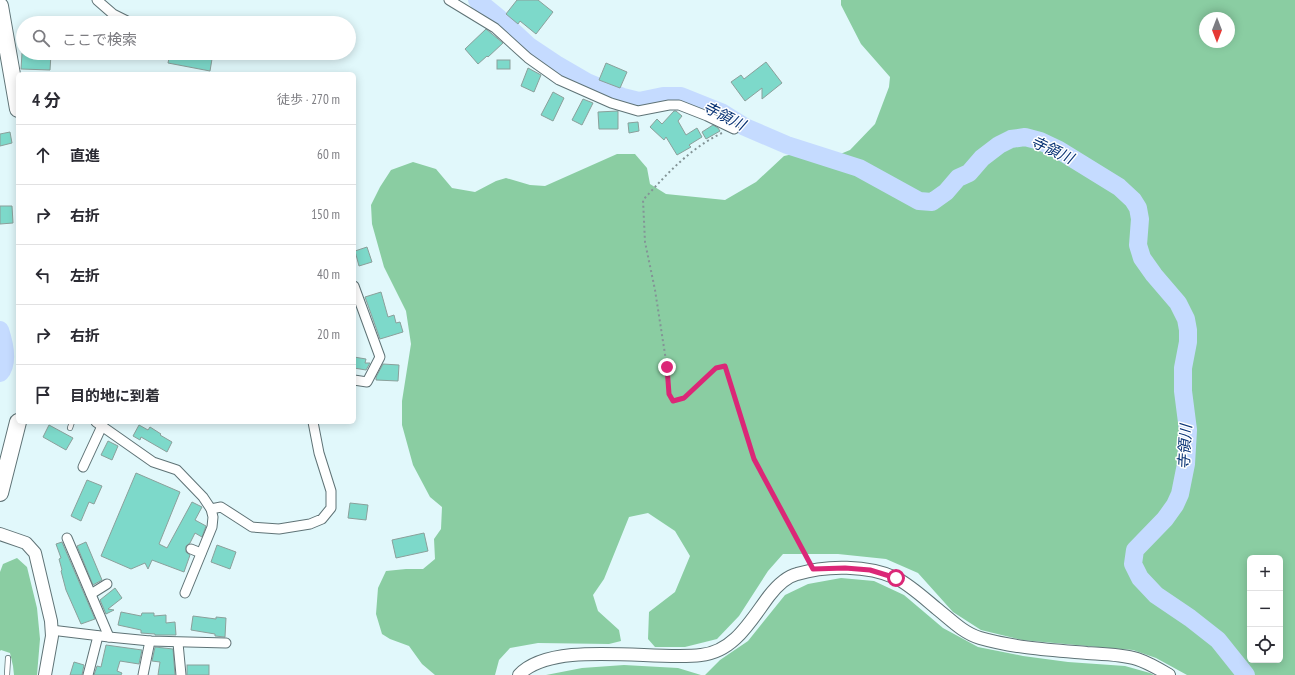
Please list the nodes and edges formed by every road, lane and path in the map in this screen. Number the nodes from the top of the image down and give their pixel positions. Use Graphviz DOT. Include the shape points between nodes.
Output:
graph roads {
  1 [pos="97,0"];
  2 [pos="449,0"];
  3 [pos="0,6"];
  4 [pos="117,16"];
  5 [pos="16,98"];
  6 [pos="731,127"];
  7 [pos="356,291"];
  8 [pos="356,380"];
  9 [pos="17,424"];
  10 [pos="71,424"];
  11 [pos="99,424"];
  12 [pos="313,424"];
  13 [pos="70,428"];
  14 [pos="83,467"];
  15 [pos="0,492"];
  16 [pos="211,509"];
  17 [pos="0,534"];
  18 [pos="67,538"];
  19 [pos="191,549"];
  20 [pos="201,553"];
  21 [pos="813,569"];
  22 [pos="107,584"];
  23 [pos="185,593"];
  24 [pos="91,594"];
  25 [pos="51,630"];
  26 [pos="98,636"];
  27 [pos="109,637"];
  28 [pos="150,641"];
  29 [pos="178,643"];
  30 [pos="226,643"];
  31 [pos="8,658"];
  32 [pos="7,675"];
  33 [pos="46,675"];
  34 [pos="88,675"];
  35 [pos="143,675"];
  36 [pos="181,675"];
  37 [pos="519,675"];
  38 [pos="1169,675"];
  1 -- 4 [label="street"];
  2 -- 6 [label="street" via="495,28 528,58 559,80 611,103 638,111 669,105 678,106"];
  3 -- 5 [label="highway"];
  6 -- 21 [label="path" via="678,162 643,200 645,242 655,290 669,394 673,401 684,398 716,368 725,366 754,459"];
  7 -- 8 [label="street" via="380,357 367,382"];
  9 -- 15 [label="highway"];
  10 -- 13 [label="lane"];
  11 -- 14 [label="street"];
  11 -- 16 [label="street" via="154,462 177,470"];
  12 -- 16 [label="street" via="331,491 331,508 322,519 310,524 272,529 252,527 222,507"];
  16 -- 20 [label="street" via="212,527"];
  17 -- 25 [label="street" via="26,543 35,553"];
  18 -- 24 [label="street"];
  19 -- 20 [label="street"];
  20 -- 23 [label="street"];
  21 -- 37 [label="street" via="794,574 782,582 742,632 716,652 676,656 556,656 538,661"];
  21 -- 38 [label="street" via="870,570 896,578 965,631 979,638 1019,647 1117,655 1137,659"];
  22 -- 24 [label="street"];
  24 -- 27 [label="street"];
  25 -- 26 [label="street"];
  25 -- 33 [label="street"];
  26 -- 27 [label="street"];
  26 -- 34 [label="street"];
  27 -- 28 [label="street"];
  28 -- 29 [label="street"];
  28 -- 35 [label="street"];
  29 -- 30 [label="street"];
  29 -- 36 [label="street"];
  31 -- 32 [label="lane"];
}
